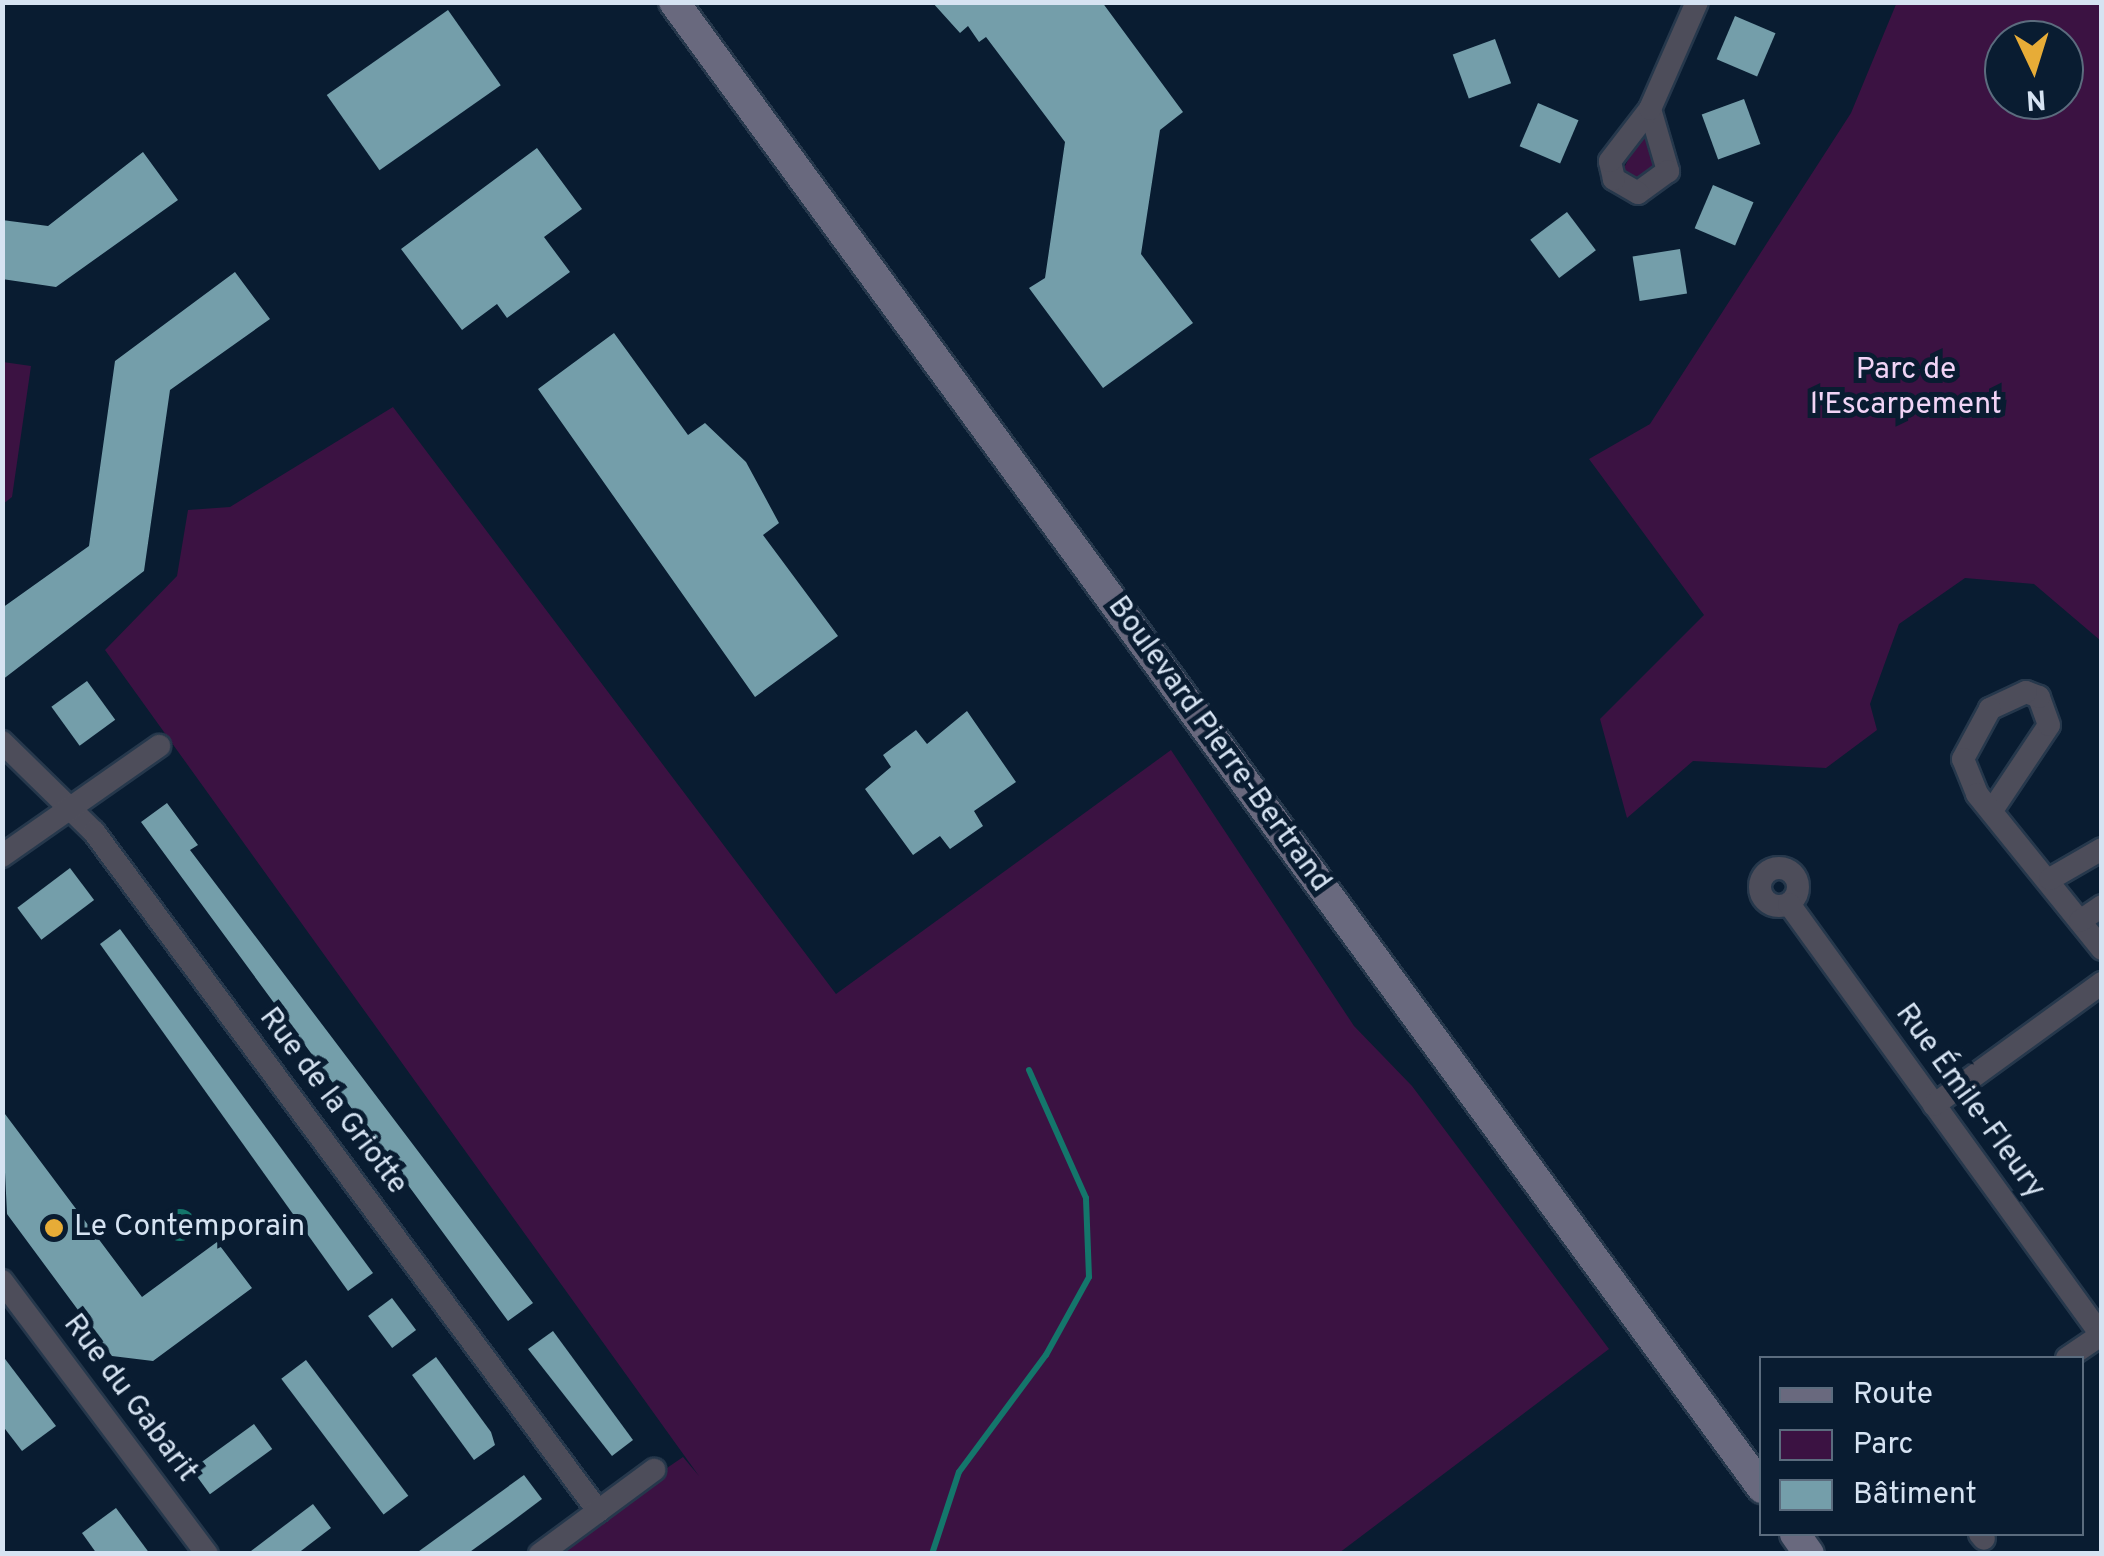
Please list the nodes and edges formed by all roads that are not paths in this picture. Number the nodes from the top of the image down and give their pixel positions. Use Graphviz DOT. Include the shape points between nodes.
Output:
graph roads {
  1 [pos="674,2"];
  2 [pos="1697,2"];
  3 [pos="1650,110"];
  4 [pos="2,742"];
  5 [pos="159,746"];
  6 [pos="1994,806"];
  7 [pos="72,809"];
  8 [pos="2102,849"];
  9 [pos="2,856"];
  10 [pos="2050,878"];
  11 [pos="1788,904"];
  12 [pos="2102,906"];
  13 [pos="2080,920"];
  14 [pos="2102,949"];
  15 [pos="2102,982"];
  16 [pos="1934,1105"];
  17 [pos="2,1281"];
  18 [pos="2101,1335"];
  19 [pos="2070,1356"];
  20 [pos="654,1470"];
  21 [pos="1759,1484"];
  22 [pos="598,1511"];
  23 [pos="207,1554"];
  24 [pos="540,1554"];
  1 -- 21 [label="main road, Boulevard Pierre-Bertrand"];
  2 -- 3 [label="street"];
  4 -- 7 [label="street, Rue de la Griotte"];
  5 -- 7 [label="street"];
  6 -- 6 [label="street" via="2050,725 2039,697 2026,692 1990,709 1963,759 1976,794"];
  6 -- 10 [label="street"];
  7 -- 9 [label="street"];
  7 -- 22 [label="street, Rue de la Griotte"];
  8 -- 10 [label="street"];
  10 -- 13 [label="street"];
  11 -- 16 [label="street, Rue Émile-Fleury"];
  12 -- 13 [label="street"];
  13 -- 14 [label="street"];
  15 -- 16 [label="street"];
  16 -- 18 [label="street, Rue Émile-Fleury"];
  17 -- 23 [label="street, Rue du Gabarit"];
  18 -- 19 [label="street"];
  20 -- 22 [label="street"];
  22 -- 24 [label="street"];
}
